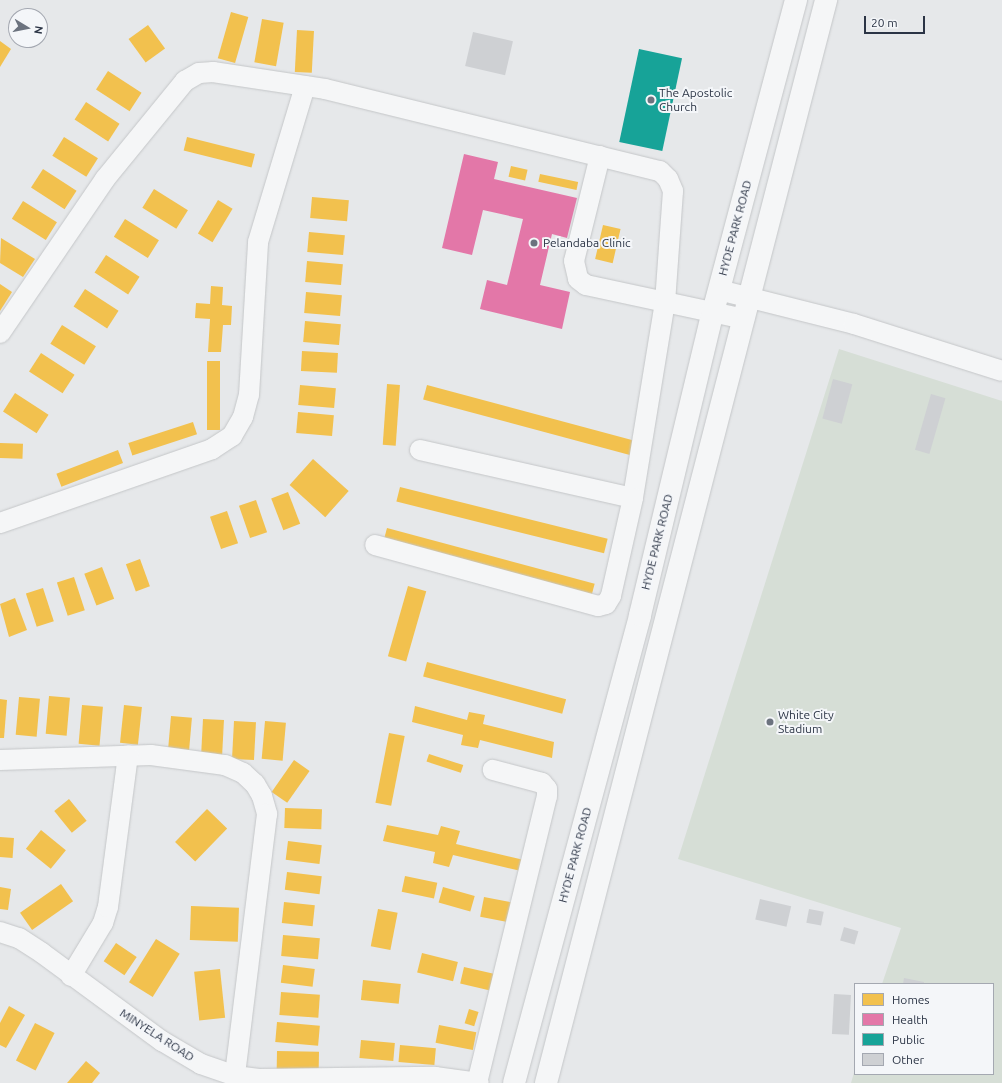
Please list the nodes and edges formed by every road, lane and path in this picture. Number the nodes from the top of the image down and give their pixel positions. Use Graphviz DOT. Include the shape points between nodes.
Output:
graph roads {
  1 [pos="796,0"];
  2 [pos="826,0"];
  3 [pos="305,86"];
  4 [pos="600,156"];
  5 [pos="719,290"];
  6 [pos="665,302"];
  7 [pos="747,309"];
  8 [pos="713,312"];
  9 [pos="0,333"];
  10 [pos="1002,371"];
  11 [pos="420,450"];
  12 [pos="633,498"];
  13 [pos="0,523"];
  14 [pos="375,545"];
  15 [pos="128,754"];
  16 [pos="0,760"];
  17 [pos="493,770"];
  18 [pos="0,932"];
  19 [pos="72,976"];
  20 [pos="235,1076"];
  21 [pos="478,1083"];
  22 [pos="514,1083"];
  23 [pos="546,1083"];
  1 -- 5 [label="street, HYDE PARK ROAD"];
  2 -- 7 [label="street"];
  3 -- 4 [label="street"];
  3 -- 9 [label="street" via="214,72 199,73 185,81 105,179"];
  3 -- 13 [label="street" via="258,242 249,395 243,418 232,436 212,449"];
  4 -- 6 [label="street" via="660,171 668,179 673,191"];
  4 -- 6 [label="street" via="574,261 578,279 586,285"];
  5 -- 7 [label="street"];
  5 -- 8 [label="street, HYDE PARK ROAD"];
  6 -- 8 [label="street"];
  6 -- 12 [label="street"];
  7 -- 8 [label="street"];
  7 -- 10 [label="street" via="854,324"];
  7 -- 23 [label="street"];
  8 -- 22 [label="street, HYDE PARK ROAD" via="640,615"];
  11 -- 12 [label="street"];
  12 -- 14 [label="street" via="611,596 606,604 598,606"];
  15 -- 16 [label="street"];
  15 -- 19 [label="street" via="108,907 103,923"];
  15 -- 20 [label="street" via="225,765 243,773 255,784 262,796 266,814"];
  17 -- 21 [label="street" via="542,783 547,789 547,796"];
  18 -- 19 [label="street, MINYELA ROAD" via="19,938"];
  19 -- 20 [label="street, MINYELA ROAD" via="162,1041 201,1064"];
  20 -- 21 [label="street, MINYELA ROAD" via="259,1079 435,1077"];
}
